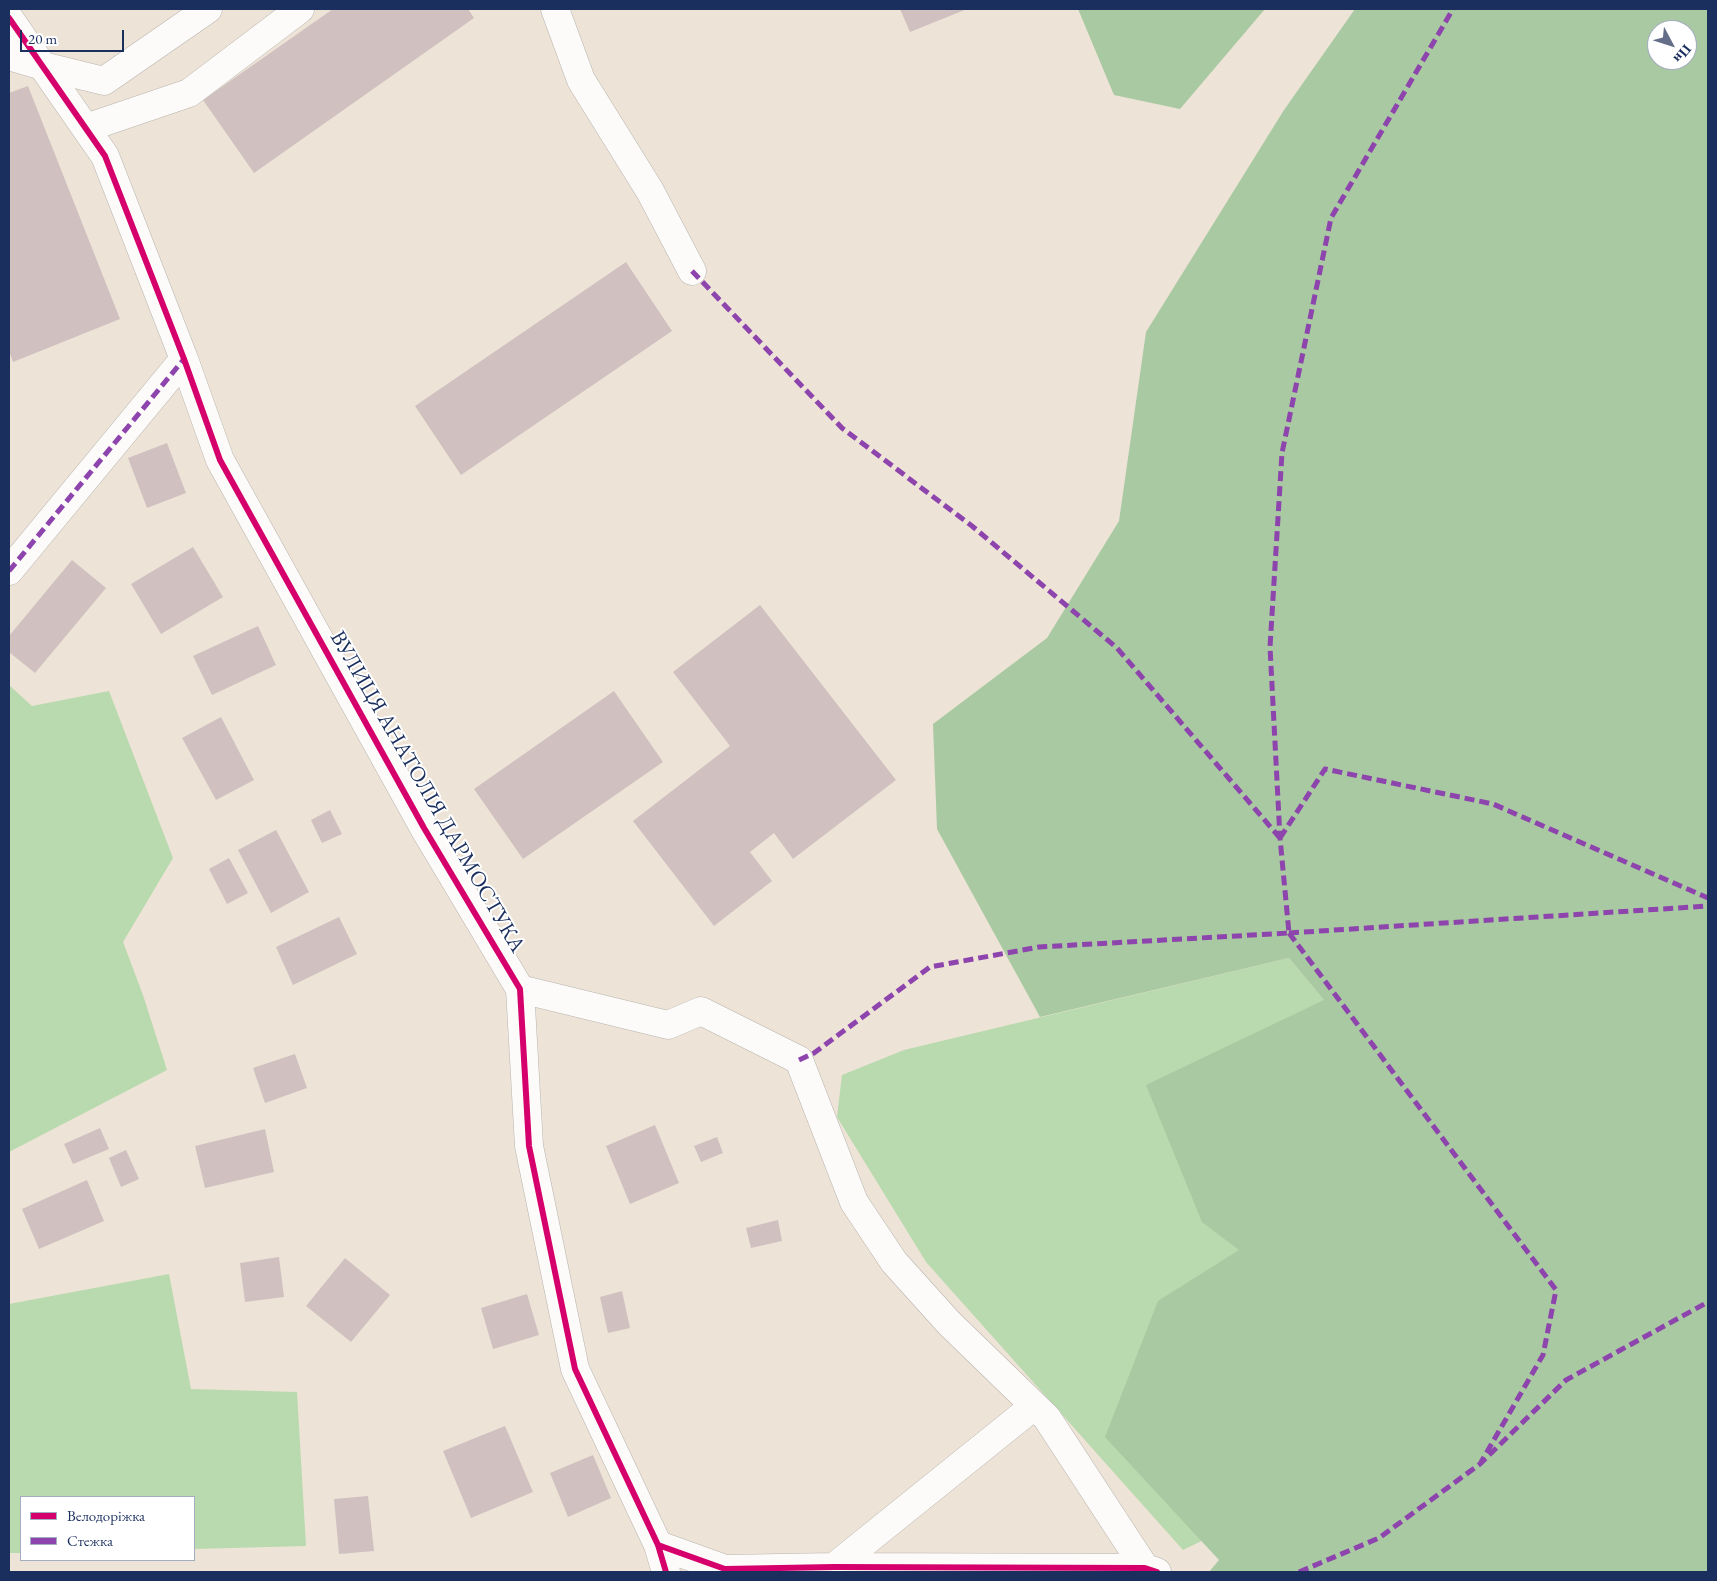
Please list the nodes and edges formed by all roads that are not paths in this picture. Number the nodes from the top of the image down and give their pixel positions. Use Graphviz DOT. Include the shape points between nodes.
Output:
graph roads {
  1 [pos="208,9"];
  2 [pos="300,9"];
  3 [pos="554,9"];
  4 [pos="9,18"];
  5 [pos="9,56"];
  6 [pos="43,66"];
  7 [pos="86,128"];
  8 [pos="692,271"];
  9 [pos="184,359"];
  10 [pos="9,571"];
  11 [pos="520,989"];
  12 [pos="1034,1406"];
  13 [pos="658,1545"];
  14 [pos="834,1567"];
  15 [pos="1151,1570"];
  16 [pos="666,1572"];
  1 -- 6 [label="street" via="104,81"];
  2 -- 7 [label="street" via="189,92"];
  3 -- 8 [label="street" via="581,80 650,191"];
  4 -- 6 [label="street, ВУЛИЦЯ АНАТОЛІЯ ДАРМОСТУКА"];
  5 -- 6 [label="street"];
  6 -- 7 [label="street, ВУЛИЦЯ АНАТОЛІЯ ДАРМОСТУКА"];
  7 -- 9 [label="street, ВУЛИЦЯ АНАТОЛІЯ ДАРМОСТУКА" via="105,156"];
  9 -- 10 [label="street"];
  9 -- 11 [label="street, ВУЛИЦЯ АНАТОЛІЯ ДАРМОСТУКА" via="220,460 424,828"];
  11 -- 12 [label="street" via="668,1025 701,1010 799,1060 854,1202 894,1262 949,1323"];
  11 -- 13 [label="street, ВУЛИЦЯ АНАТОЛІЯ ДАРМОСТУКА" via="529,1146 576,1368"];
  12 -- 14 [label="street"];
  12 -- 15 [label="street" via="1046,1418"];
  13 -- 14 [label="street" via="725,1569"];
  13 -- 16 [label="street, ВУЛИЦЯ АНАТОЛІЯ ДАРМОСТУКА"];
  14 -- 15 [label="street"];
}
